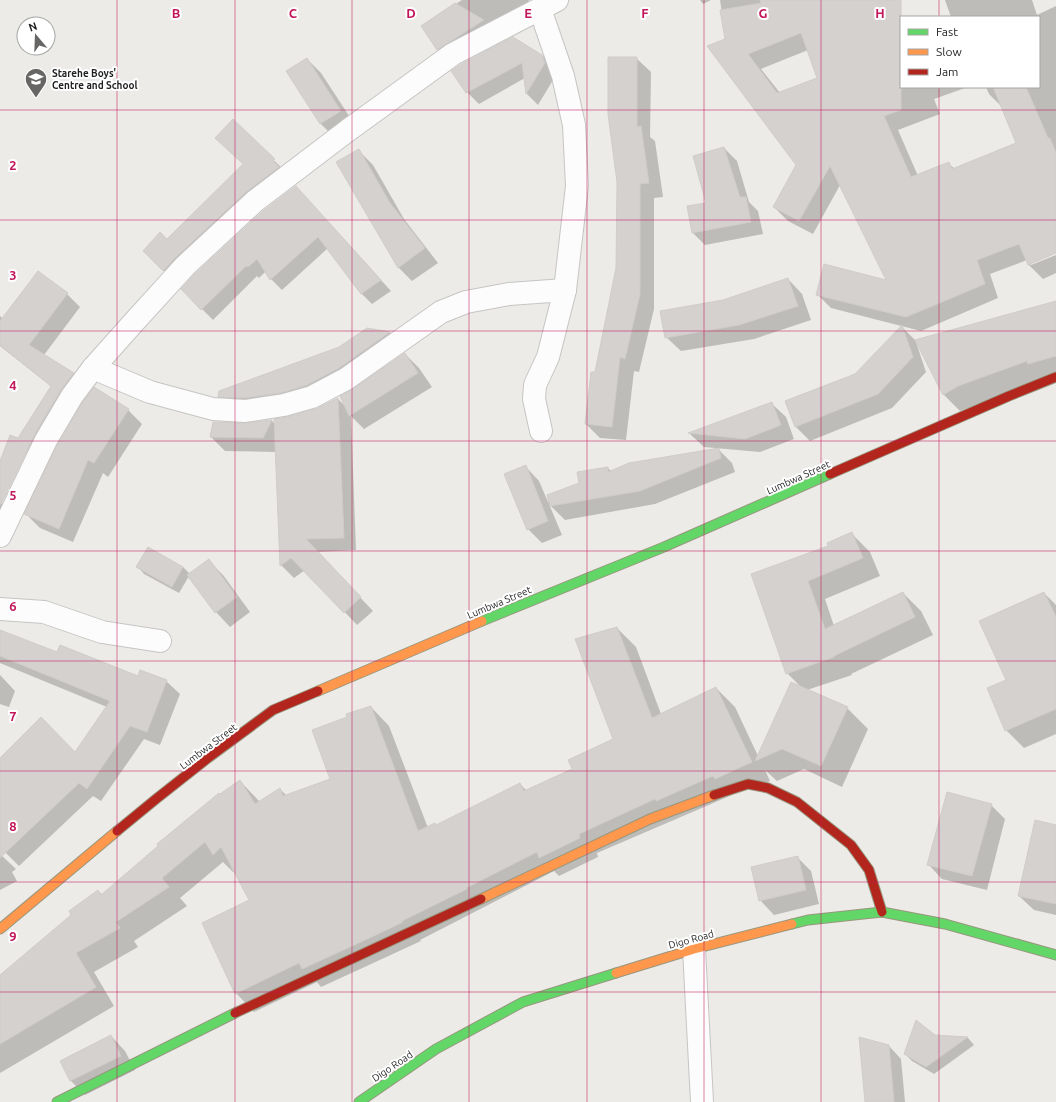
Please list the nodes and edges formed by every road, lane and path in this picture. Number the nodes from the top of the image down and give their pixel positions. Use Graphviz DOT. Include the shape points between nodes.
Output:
graph roads {
  1 [pos="549,5"];
  2 [pos="565,290"];
  3 [pos="93,368"];
  4 [pos="1056,377"];
  5 [pos="541,432"];
  6 [pos="0,536"];
  7 [pos="0,608"];
  8 [pos="160,641"];
  9 [pos="882,912"];
  10 [pos="0,929"];
  11 [pos="694,950"];
  12 [pos="1056,955"];
  13 [pos="57,1102"];
  14 [pos="359,1102"];
  15 [pos="702,1102"];
  1 -- 2 [label="street" via="574,125 577,186"];
  1 -- 3 [label="street" via="453,54 255,201 185,266"];
  2 -- 3 [label="street" via="509,294 466,302 441,312 346,379 312,397 284,405 244,411 213,409 150,392"];
  2 -- 5 [label="street" via="548,357 535,385 534,399"];
  3 -- 6 [label="street" via="72,396 46,440"];
  4 -- 10 [label="street, Lumbwa Street" via="664,548 520,605 273,710 156,799"];
  7 -- 8 [label="street" via="44,612 102,632"];
  9 -- 11 [label="street, Digo Road" via="808,920"];
  9 -- 12 [label="street, Digo Road" via="945,924"];
  9 -- 13 [label="street" via="869,870 851,844 797,802 768,788 748,784 650,819 218,1021"];
  11 -- 14 [label="street, Digo Road" via="523,1002 436,1049"];
  11 -- 15 [label="street"];
}
